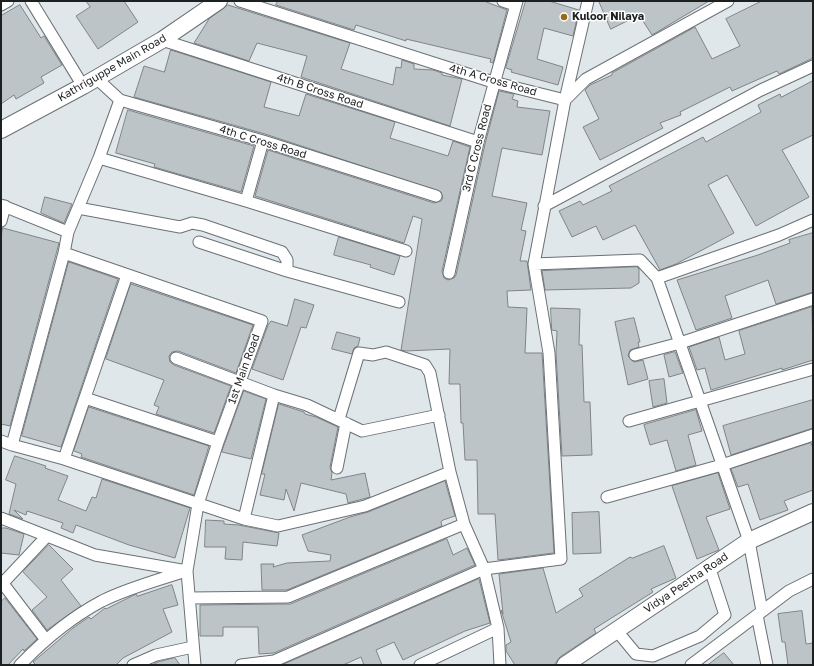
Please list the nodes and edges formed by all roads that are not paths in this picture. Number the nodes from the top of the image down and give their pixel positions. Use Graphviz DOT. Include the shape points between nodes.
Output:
graph roads {
  1 [pos="8,1"];
  2 [pos="32,1"];
  3 [pos="219,1"];
  4 [pos="240,1"];
  5 [pos="503,1"];
  6 [pos="588,1"];
  7 [pos="728,1"];
  8 [pos="516,3"];
  9 [pos="1,5"];
  10 [pos="162,40"];
  11 [pos="813,66"];
  12 [pos="90,82"];
  13 [pos="493,82"];
  14 [pos="120,100"];
  15 [pos="565,100"];
  16 [pos="1,130"];
  17 [pos="263,141"];
  18 [pos="478,142"];
  19 [pos="99,158"];
  20 [pos="436,196"];
  21 [pos="246,200"];
  22 [pos="3,206"];
  23 [pos="544,206"];
  24 [pos="78,208"];
  25 [pos="813,220"];
  26 [pos="1,221"];
  27 [pos="68,232"];
  28 [pos="199,242"];
  29 [pos="406,251"];
  30 [pos="64,253"];
  31 [pos="534,264"];
  32 [pos="287,271"];
  33 [pos="449,272"];
  34 [pos="127,275"];
  35 [pos="657,278"];
  36 [pos="813,299"];
  37 [pos="399,302"];
  38 [pos="680,343"];
  39 [pos="635,355"];
  40 [pos="176,358"];
  41 [pos="813,370"];
  42 [pos="240,382"];
  43 [pos="274,395"];
  44 [pos="85,398"];
  45 [pos="700,400"];
  46 [pos="439,415"];
  47 [pos="343,421"];
  48 [pos="629,421"];
  49 [pos="813,435"];
  50 [pos="1,441"];
  51 [pos="218,442"];
  52 [pos="12,445"];
  53 [pos="64,459"];
  54 [pos="722,465"];
  55 [pos="337,468"];
  56 [pos="450,472"];
  57 [pos="607,497"];
  58 [pos="198,504"];
  59 [pos="813,512"];
  60 [pos="1,518"];
  61 [pos="244,519"];
  62 [pos="464,524"];
  63 [pos="47,536"];
  64 [pos="749,541"];
  65 [pos="709,566"];
  66 [pos="484,569"];
  67 [pos="187,571"];
  68 [pos="813,579"];
  69 [pos="2,583"];
  70 [pos="189,598"];
  71 [pos="759,613"];
  72 [pos="498,628"];
  73 [pos="617,631"];
  74 [pos="46,640"];
  75 [pos="193,648"];
  76 [pos="20,665"];
  77 [pos="132,665"];
  78 [pos="195,665"];
  79 [pos="241,665"];
  80 [pos="420,665"];
  81 [pos="500,665"];
  82 [pos="566,665"];
  83 [pos="691,665"];
  84 [pos="767,665"];
  1 -- 9 [label="street"];
  2 -- 12 [label="street, 4th C Cross Road"];
  3 -- 10 [label="street, Kathriguppe Main Road"];
  4 -- 13 [label="street, 4th A Cross Road"];
  5 -- 8 [label="street"];
  6 -- 15 [label="street"];
  7 -- 15 [label="street" via="586,79"];
  8 -- 13 [label="street, 3rd C Cross Road"];
  10 -- 12 [label="street, Kathriguppe Main Road"];
  10 -- 18 [label="street, 4th B Cross Road"];
  11 -- 23 [label="street" via="761,90"];
  12 -- 14 [label="street, 4th C Cross Road"];
  12 -- 16 [label="street, Kathriguppe Main Road"];
  13 -- 15 [label="street, 4th A Cross Road"];
  13 -- 18 [label="street, 3rd C Cross Road"];
  14 -- 17 [label="street, 4th C Cross Road"];
  14 -- 19 [label="street"];
  15 -- 23 [label="street"];
  17 -- 20 [label="street, 4th C Cross Road"];
  17 -- 21 [label="street"];
  18 -- 33 [label="street, 3rd C Cross Road"];
  19 -- 21 [label="street"];
  19 -- 24 [label="street"];
  21 -- 29 [label="street"];
  22 -- 26 [label="street"];
  22 -- 27 [label="street"];
  23 -- 31 [label="street"];
  24 -- 27 [label="street"];
  24 -- 32 [label="street" via="180,227 192,223 203,225 282,252 287,260"];
  25 -- 35 [label="street"];
  27 -- 30 [label="street"];
  28 -- 32 [label="street"];
  30 -- 34 [label="street, 1st Main Road"];
  30 -- 52 [label="street"];
  31 -- 35 [label="street" via="640,260"];
  31 -- 66 [label="street" via="550,353 561,559"];
  32 -- 37 [label="street"];
  34 -- 42 [label="street, 1st Main Road" via="262,321"];
  34 -- 44 [label="street"];
  35 -- 38 [label="street"];
  36 -- 38 [label="street"];
  38 -- 39 [label="street"];
  38 -- 45 [label="street"];
  40 -- 42 [label="street"];
  41 -- 45 [label="street"];
  42 -- 43 [label="street"];
  42 -- 51 [label="street, 1st Main Road"];
  43 -- 47 [label="street" via="307,405"];
  43 -- 61 [label="street"];
  44 -- 51 [label="street"];
  44 -- 53 [label="street"];
  45 -- 48 [label="street"];
  45 -- 54 [label="street"];
  46 -- 47 [label="street" via="362,430"];
  46 -- 47 [label="street" via="430,373 425,366 386,352 373,355 359,353"];
  46 -- 56 [label="street"];
  47 -- 55 [label="street"];
  49 -- 54 [label="street"];
  50 -- 52 [label="street"];
  51 -- 58 [label="street, 1st Main Road"];
  52 -- 53 [label="street"];
  53 -- 58 [label="street"];
  54 -- 57 [label="street"];
  54 -- 64 [label="street"];
  56 -- 61 [label="street" via="358,508 278,526"];
  56 -- 62 [label="street"];
  58 -- 61 [label="street"];
  58 -- 67 [label="street, 1st Main Road"];
  59 -- 64 [label="street, Vidya Peetha Road"];
  60 -- 63 [label="street"];
  62 -- 66 [label="street"];
  62 -- 70 [label="street" via="288,597"];
  63 -- 67 [label="street" via="95,555"];
  63 -- 69 [label="street"];
  64 -- 65 [label="street, Vidya Peetha Road"];
  64 -- 71 [label="street"];
  65 -- 73 [label="street, Vidya Peetha Road"];
  65 -- 73 [label="street" via="725,615 700,636 653,656 636,654"];
  66 -- 72 [label="street"];
  66 -- 79 [label="street" via="274,661"];
  67 -- 70 [label="street, 1st Main Road"];
  67 -- 74 [label="street" via="102,601 74,618"];
  68 -- 71 [label="street" via="789,590"];
  69 -- 74 [label="street"];
  70 -- 75 [label="street, 1st Main Road"];
  71 -- 83 [label="street"];
  71 -- 84 [label="street"];
  72 -- 80 [label="street"];
  72 -- 81 [label="street"];
  73 -- 82 [label="street, Vidya Peetha Road"];
  74 -- 76 [label="street"];
  75 -- 77 [label="street" via="156,655"];
  75 -- 78 [label="street, 1st Main Road"];
}
